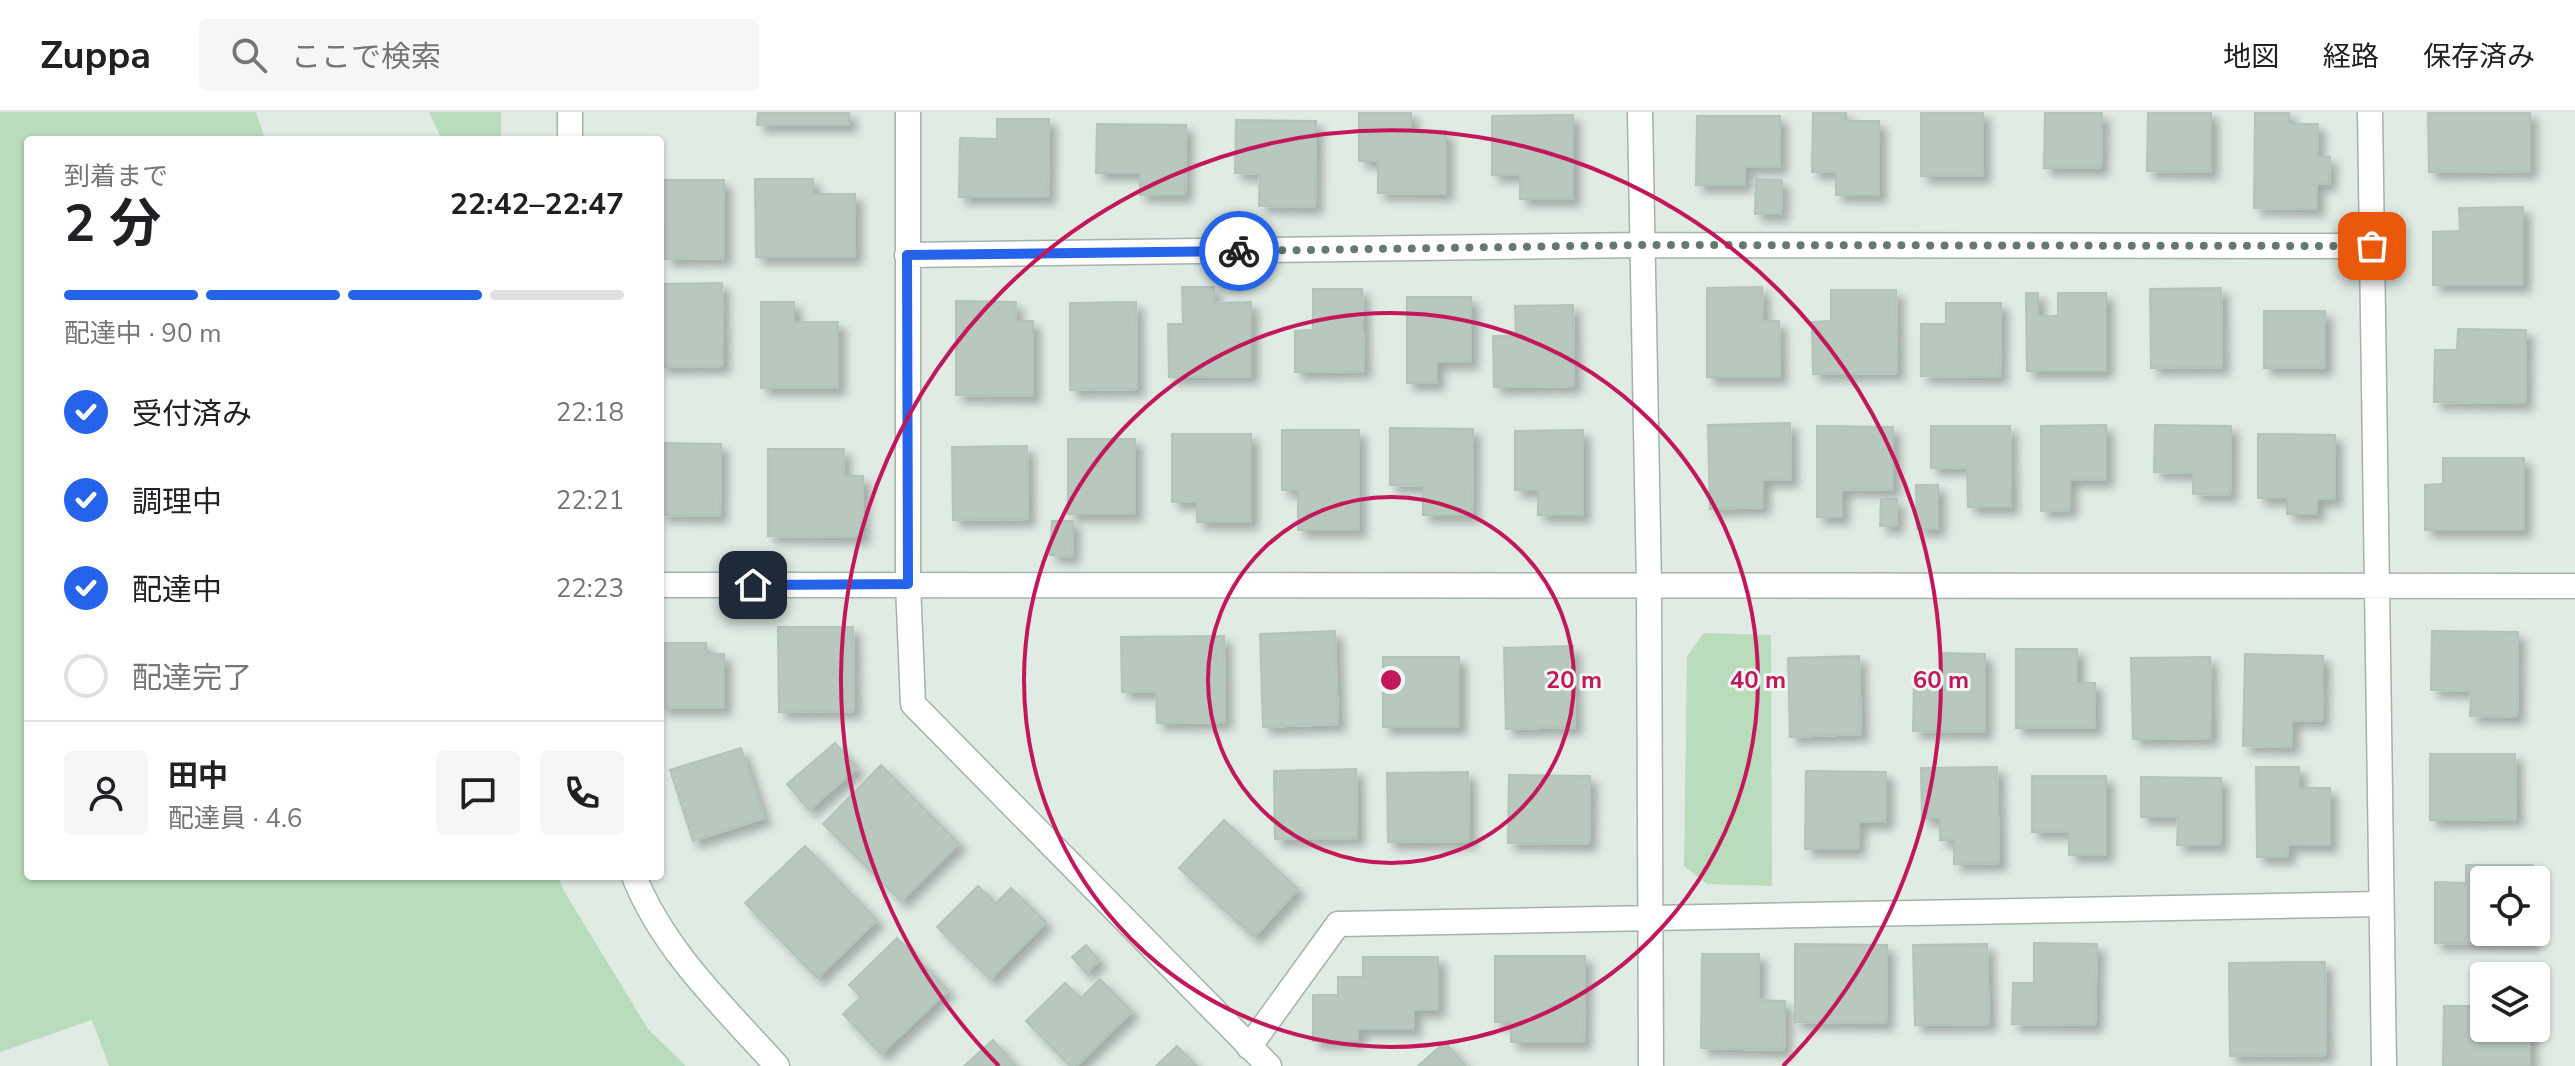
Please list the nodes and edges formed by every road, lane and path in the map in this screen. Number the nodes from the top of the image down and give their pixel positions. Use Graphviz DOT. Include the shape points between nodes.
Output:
graph roads {
  1 [pos="570,112"];
  2 [pos="908,112"];
  3 [pos="1640,112"];
  4 [pos="2370,112"];
  5 [pos="570,136"];
  6 [pos="1643,245"];
  7 [pos="2372,246"];
  8 [pos="907,255"];
  9 [pos="908,584"];
  10 [pos="664,585"];
  11 [pos="1649,586"];
  12 [pos="2379,586"];
  13 [pos="2575,586"];
  14 [pos="636,880"];
  15 [pos="2380,904"];
  16 [pos="1653,919"];
  17 [pos="1249,1047"];
  18 [pos="777,1066"];
  19 [pos="1269,1066"];
  20 [pos="1651,1066"];
  21 [pos="2384,1066"];
  1 -- 5 [label="street"];
  2 -- 8 [label="street"];
  3 -- 6 [label="street"];
  4 -- 7 [label="street"];
  6 -- 7 [label="street"];
  6 -- 8 [label="street"];
  6 -- 11 [label="street"];
  7 -- 12 [label="street"];
  8 -- 9 [label="street"];
  9 -- 10 [label="street"];
  9 -- 11 [label="street"];
  9 -- 17 [label="street" via="913,704"];
  11 -- 12 [label="street"];
  11 -- 16 [label="street"];
  12 -- 13 [label="street"];
  12 -- 15 [label="street"];
  14 -- 18 [label="street" via="691,969"];
  15 -- 16 [label="street"];
  15 -- 21 [label="street"];
  16 -- 17 [label="street" via="1338,924"];
  16 -- 20 [label="street"];
  17 -- 19 [label="street"];
}
